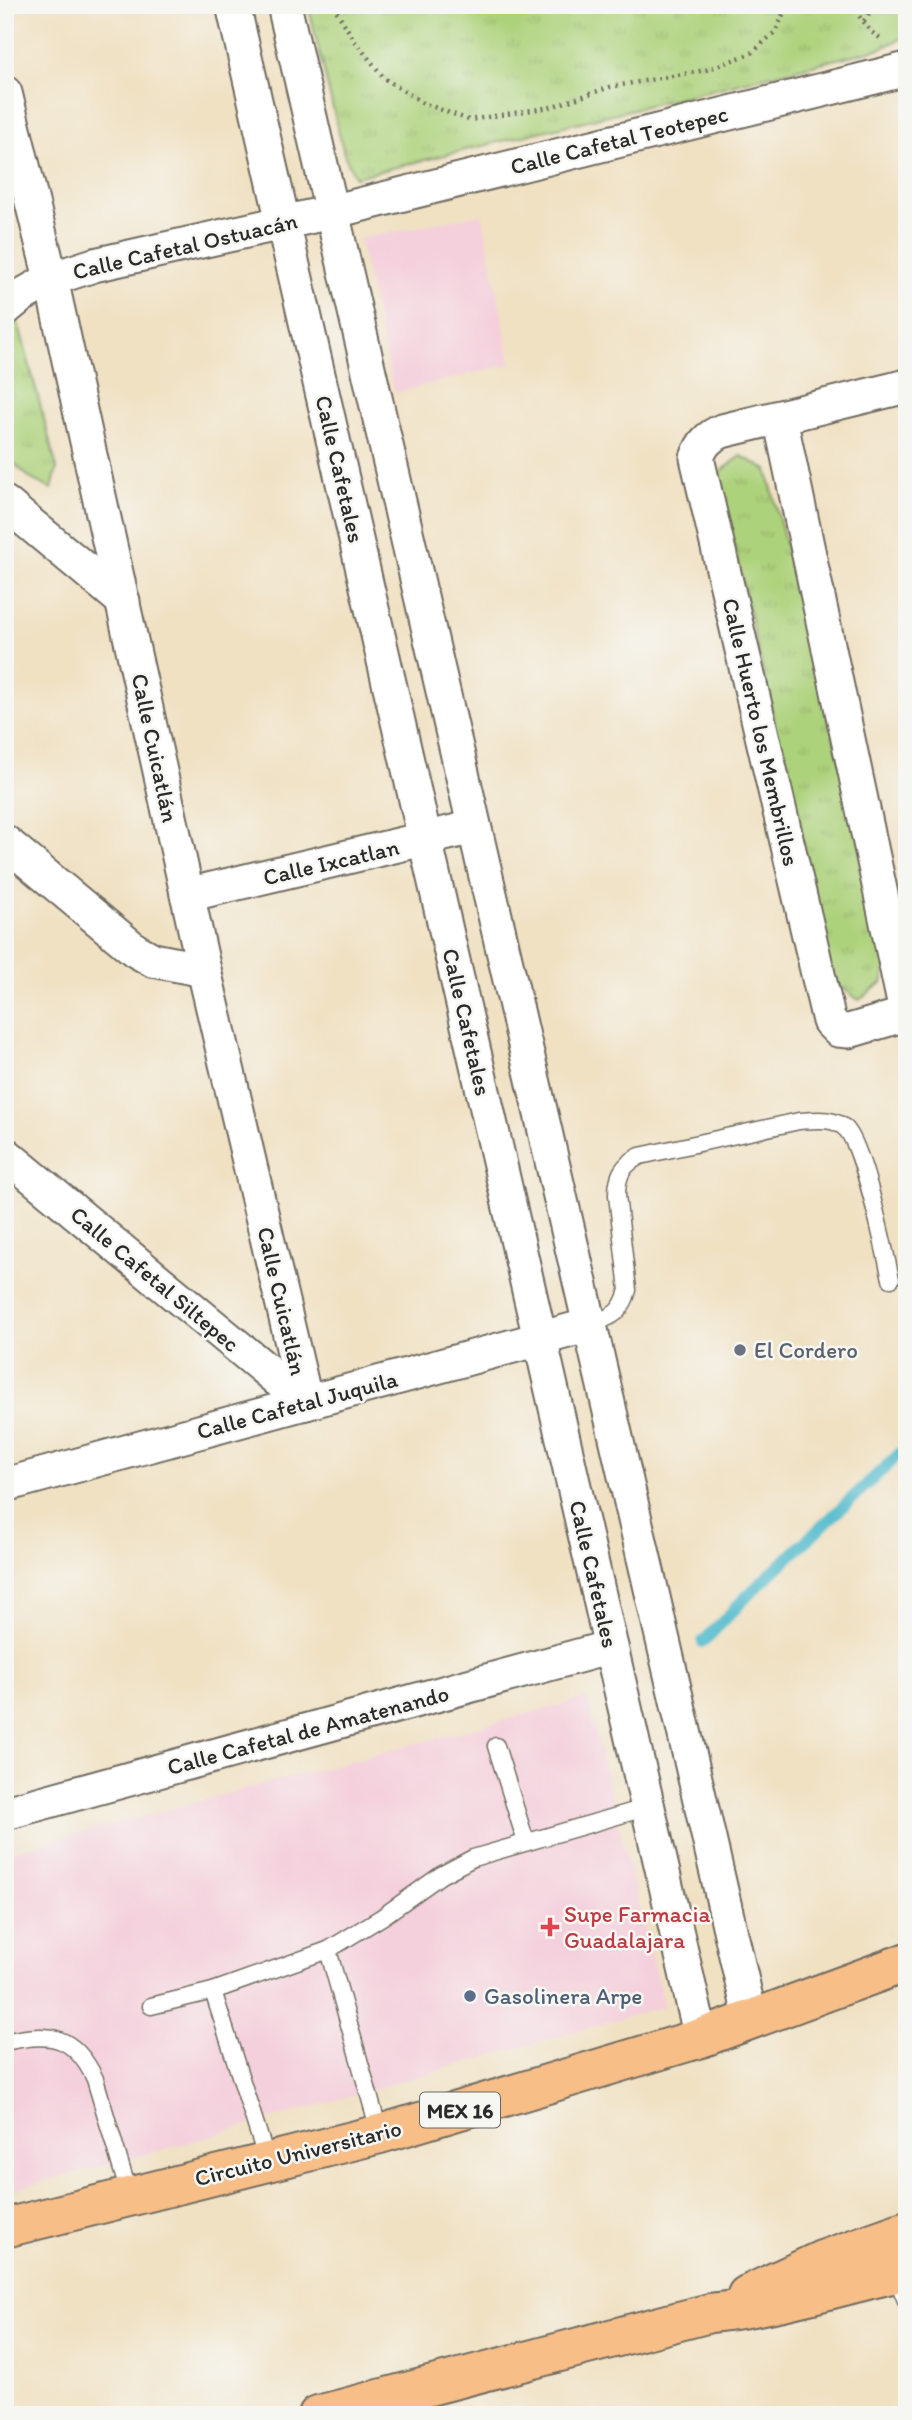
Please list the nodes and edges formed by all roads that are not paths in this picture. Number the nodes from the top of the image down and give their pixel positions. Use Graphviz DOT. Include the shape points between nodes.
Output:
graph roads {
  1 [pos="233,5"];
  2 [pos="284,5"];
  3 [pos="907,69"];
  4 [pos="5,93"];
  5 [pos="331,212"];
  6 [pos="283,223"];
  7 [pos="51,279"];
  8 [pos="5,309"];
  9 [pos="907,386"];
  10 [pos="780,418"];
  11 [pos="5,503"];
  12 [pos="123,601"];
  13 [pos="474,827"];
  14 [pos="425,840"];
  15 [pos="5,842"];
  16 [pos="187,895"];
  17 [pos="204,970"];
  18 [pos="906,1015"];
  19 [pos="5,1154"];
  20 [pos="891,1279"];
  21 [pos="590,1325"];
  22 [pos="540,1339"];
  23 [pos="306,1403"];
  24 [pos="5,1485"];
  25 [pos="611,1647"];
  26 [pos="496,1746"];
  27 [pos="648,1807"];
  28 [pos="5,1813"];
  29 [pos="526,1842"];
  30 [pos="328,1950"];
  31 [pos="907,1962"];
  32 [pos="213,1991"];
  33 [pos="151,2006"];
  34 [pos="751,2020"];
  35 [pos="701,2038"];
  36 [pos="5,2042"];
  37 [pos="380,2133"];
  38 [pos="267,2161"];
  39 [pos="130,2197"];
  40 [pos="5,2228"];
  41 [pos="907,2230"];
  42 [pos="903,2282"];
  43 [pos="710,2313"];
  44 [pos="318,2415"];
  1 -- 6 [label="street, Calle Cafetales"];
  2 -- 5 [label="street"];
  3 -- 5 [label="street, Calle Cafetal Teotepec"];
  4 -- 7 [label="street, Calle Cuicatlán"];
  5 -- 6 [label="street, Calle Cafetal Ostuacán"];
  5 -- 13 [label="street"];
  6 -- 7 [label="street, Calle Cafetal Ostuacán" via="94,265"];
  6 -- 14 [label="street, Calle Cafetales"];
  7 -- 8 [label="street, Calle Cafetal Ostuacán"];
  7 -- 12 [label="street, Calle Cuicatlán"];
  9 -- 10 [label="street, Calle Huerto los Membrillos"];
  10 -- 18 [label="street, Calle Huerto los Membrillos"];
  10 -- 18 [label="street, Calle Huerto los Membrillos" via="710,436 697,458 829,1021 838,1030 849,1031"];
  11 -- 12 [label="street"];
  12 -- 16 [label="street, Calle Cuicatlán"];
  13 -- 14 [label="street, Calle Ixcatlan"];
  13 -- 21 [label="street"];
  14 -- 16 [label="street, Calle Ixcatlan"];
  14 -- 22 [label="street, Calle Cafetales"];
  15 -- 17 [label="street" via="135,950 153,960"];
  16 -- 17 [label="street, Calle Cuicatlán"];
  17 -- 23 [label="street, Calle Cuicatlán"];
  19 -- 23 [label="street, Calle Cafetal Siltepec"];
  20 -- 21 [label="lane" via="851,1138 835,1122 800,1121 629,1161 617,1182 628,1290 616,1315"];
  21 -- 22 [label="street, Calle Cafetal Juquila"];
  21 -- 34 [label="street"];
  22 -- 23 [label="street, Calle Cafetal Juquila"];
  22 -- 25 [label="street, Calle Cafetales"];
  23 -- 24 [label="street, Calle Cafetal Juquila"];
  25 -- 27 [label="street, Calle Cafetales"];
  25 -- 28 [label="street, Calle Cafetal de Amatenando"];
  26 -- 29 [label="lane"];
  27 -- 29 [label="lane"];
  27 -- 35 [label="street, Calle Cafetales"];
  29 -- 30 [label="lane" via="472,1858"];
  30 -- 32 [label="lane"];
  30 -- 37 [label="lane"];
  31 -- 34 [label="highway, Circuito Universitario / MEX 16"];
  32 -- 33 [label="lane"];
  32 -- 38 [label="lane"];
  34 -- 35 [label="highway, Circuito Universitario / MEX 16"];
  35 -- 37 [label="highway, Circuito Universitario / MEX 16"];
  36 -- 39 [label="lane" via="48,2036 77,2050 88,2062"];
  37 -- 38 [label="highway, Circuito Universitario / MEX 16"];
  38 -- 39 [label="highway, Circuito Universitario / MEX 16"];
  39 -- 40 [label="highway, Circuito Universitario / MEX 16"];
  41 -- 43 [label="highway" via="822,2260"];
  42 -- 43 [label="highway"];
  43 -- 44 [label="highway"];
}
